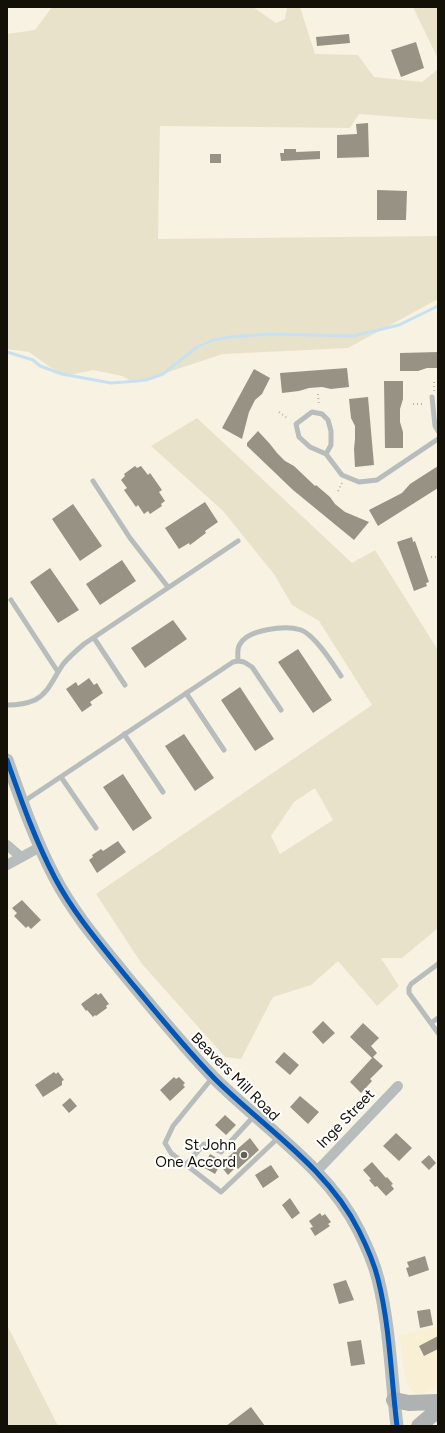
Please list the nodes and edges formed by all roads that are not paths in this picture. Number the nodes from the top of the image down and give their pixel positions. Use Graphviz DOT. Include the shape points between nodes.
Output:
graph roads {
  1 [pos="433,395"];
  2 [pos="438,431"];
  3 [pos="438,439"];
  4 [pos="326,454"];
  5 [pos="93,481"];
  6 [pos="238,541"];
  7 [pos="168,587"];
  8 [pos="11,600"];
  9 [pos="94,638"];
  10 [pos="238,661"];
  11 [pos="58,672"];
  12 [pos="341,676"];
  13 [pos="126,685"];
  14 [pos="186,693"];
  15 [pos="7,705"];
  16 [pos="281,710"];
  17 [pos="124,734"];
  18 [pos="224,750"];
  19 [pos="7,761"];
  20 [pos="61,776"];
  21 [pos="163,792"];
  22 [pos="22,802"];
  23 [pos="96,828"];
  24 [pos="7,845"];
  25 [pos="40,847"];
  26 [pos="21,857"];
  27 [pos="8,864"];
  28 [pos="438,964"];
  29 [pos="438,1018"];
  30 [pos="431,1023"];
  31 [pos="438,1033"];
  32 [pos="214,1077"];
  33 [pos="398,1086"];
  34 [pos="254,1115"];
  35 [pos="279,1137"];
  36 [pos="186,1165"];
  37 [pos="316,1172"];
  38 [pos="394,1400"];
  39 [pos="438,1402"];
  40 [pos="438,1410"];
  41 [pos="397,1426"];
  42 [pos="419,1426"];
  1 -- 2 [label="lane" via="435,426"];
  3 -- 4 [label="lane" via="377,480 359,482 342,475"];
  4 -- 4 [label="lane" via="331,445 328,420 322,414 312,412 296,424 299,437 310,447"];
  5 -- 7 [label="lane" via="130,538"];
  6 -- 7 [label="lane"];
  7 -- 9 [label="lane"];
  8 -- 11 [label="lane"];
  9 -- 11 [label="lane" via="75,651"];
  9 -- 13 [label="lane"];
  10 -- 12 [label="lane" via="239,646 247,636 262,630 302,630 316,641"];
  10 -- 14 [label="lane"];
  10 -- 16 [label="lane" via="252,667"];
  11 -- 15 [label="lane" via="52,684 34,700 25,704"];
  14 -- 17 [label="lane"];
  14 -- 18 [label="lane"];
  17 -- 20 [label="lane"];
  17 -- 21 [label="lane"];
  19 -- 22 [label="street, Beavers Mill Road"];
  20 -- 22 [label="lane"];
  20 -- 23 [label="lane"];
  22 -- 25 [label="street, Beavers Mill Road"];
  24 -- 26 [label="street"];
  25 -- 26 [label="street"];
  25 -- 32 [label="street, Beavers Mill Road" via="82,921"];
  26 -- 27 [label="street"];
  28 -- 30 [label="lane" via="409,988 409,993"];
  29 -- 30 [label="lane"];
  30 -- 31 [label="lane"];
  32 -- 34 [label="street, Beavers Mill Road"];
  32 -- 36 [label="lane" via="173,1126 165,1144 171,1153"];
  33 -- 37 [label="street, Inge Street"];
  34 -- 35 [label="street, Beavers Mill Road"];
  34 -- 36 [label="lane" via="221,1152 204,1144"];
  35 -- 36 [label="lane" via="221,1192"];
  35 -- 37 [label="street, Beavers Mill Road"];
  37 -- 38 [label="street, Beavers Mill Road" via="351,1217 378,1277 386,1322"];
  38 -- 39 [label="main road" via="409,1403"];
  38 -- 41 [label="street, Beavers Mill Road"];
  40 -- 42 [label="main road"];
}
